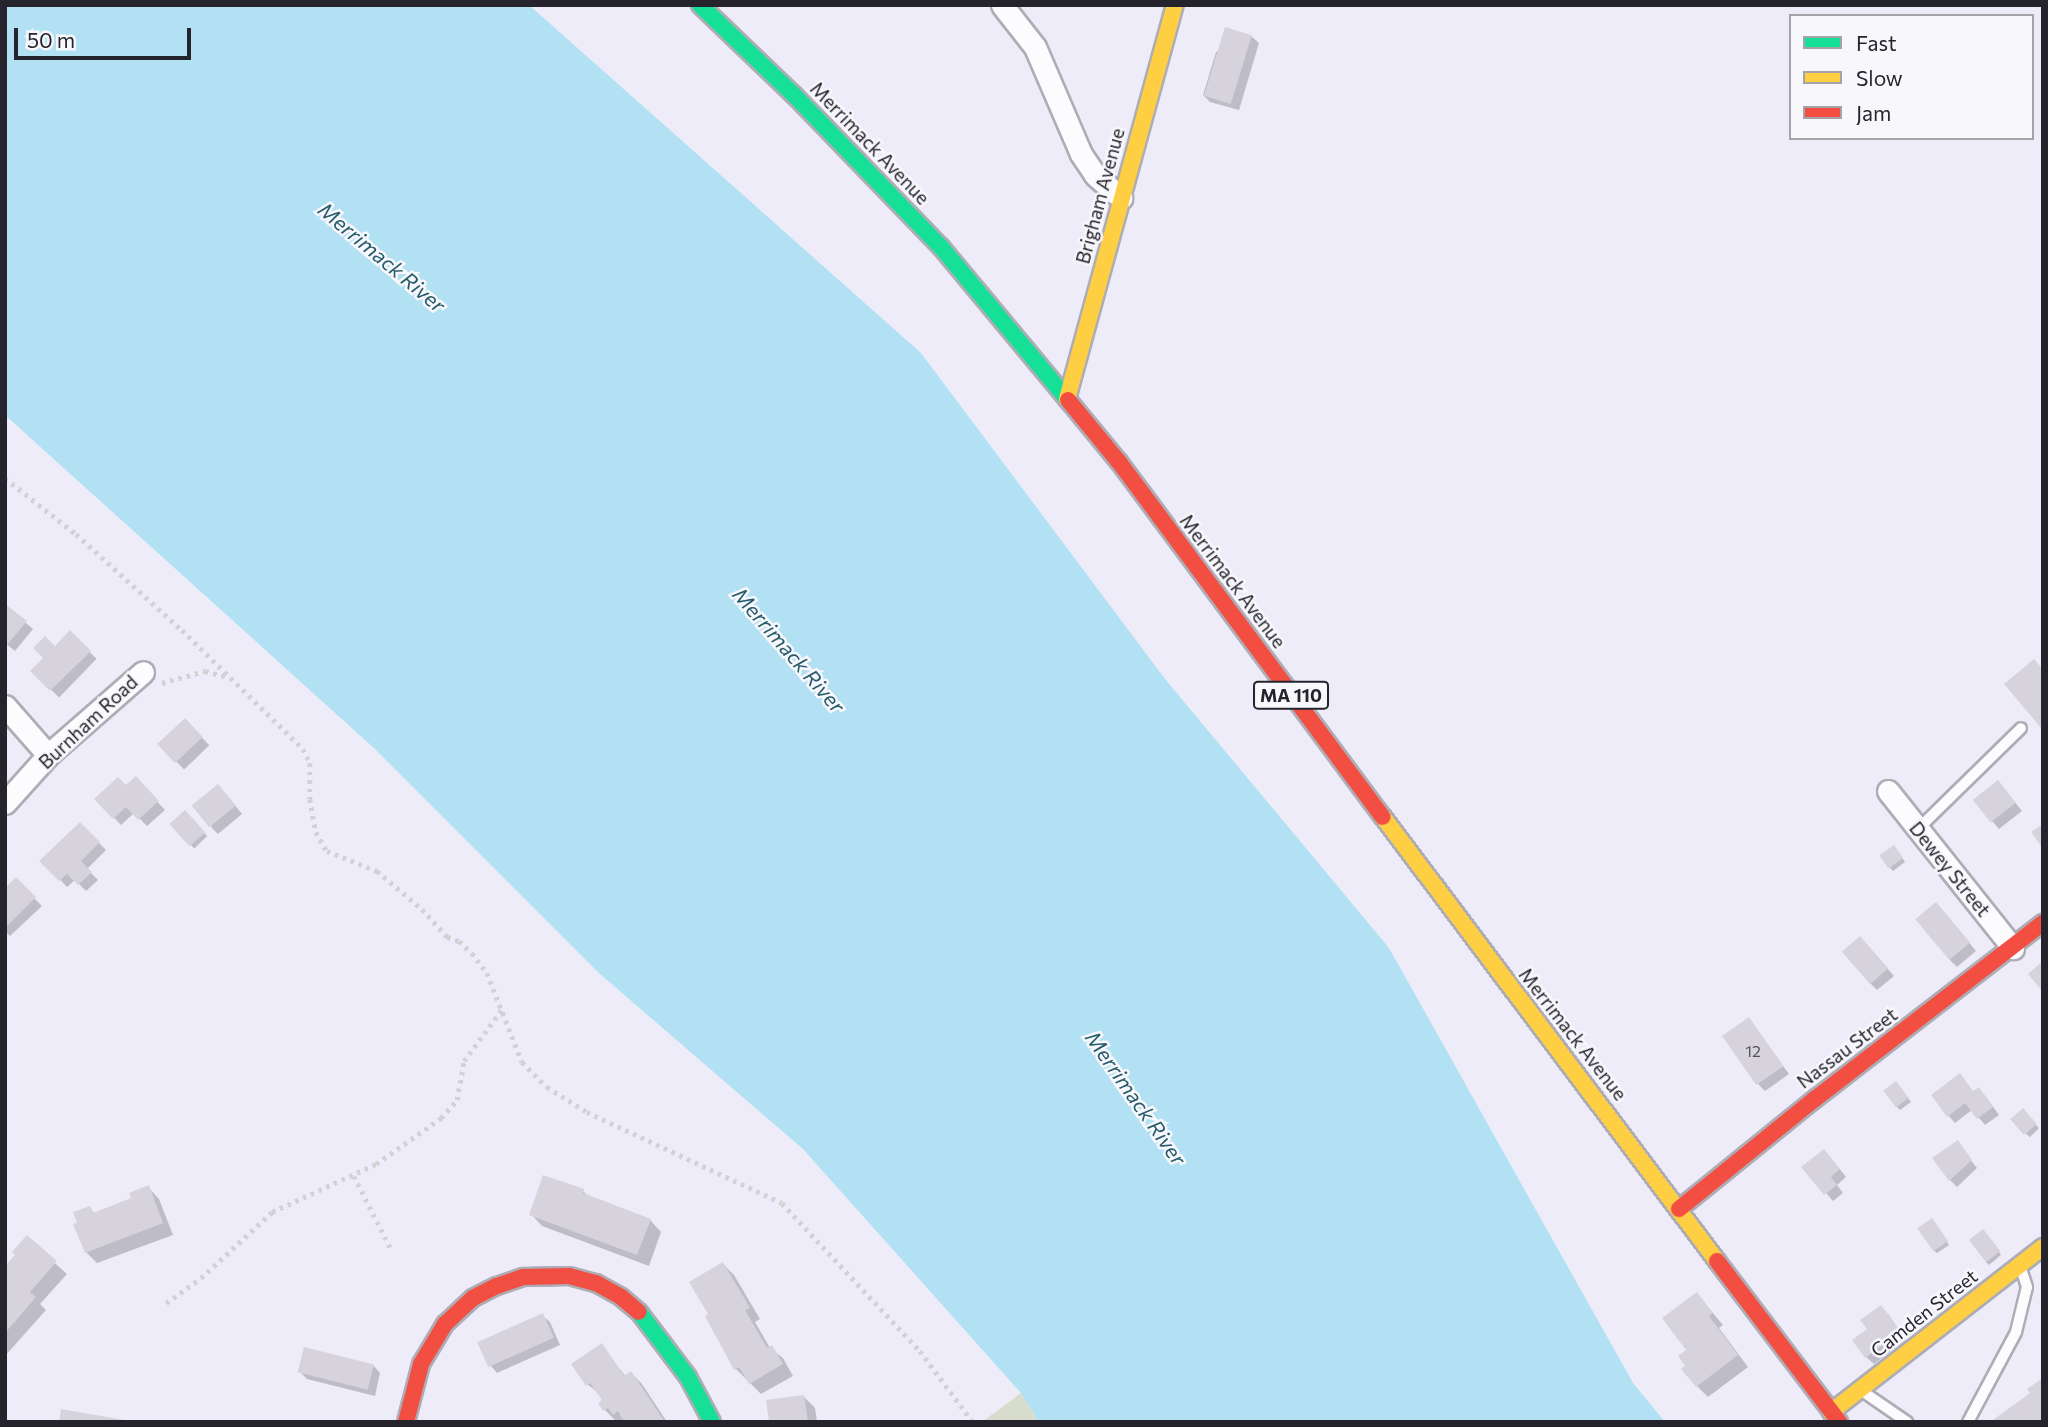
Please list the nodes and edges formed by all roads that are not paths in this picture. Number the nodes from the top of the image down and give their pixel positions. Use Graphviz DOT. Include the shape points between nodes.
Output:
graph roads {
  1 [pos="700,5"];
  2 [pos="1002,5"];
  3 [pos="1175,5"];
  4 [pos="1121,198"];
  5 [pos="1068,399"];
  6 [pos="143,672"];
  7 [pos="5,706"];
  8 [pos="2021,728"];
  9 [pos="48,755"];
  10 [pos="1888,791"];
  11 [pos="5,803"];
  12 [pos="1918,829"];
  13 [pos="2043,923"];
  14 [pos="2013,948"];
  15 [pos="1679,1209"];
  16 [pos="2043,1247"];
  17 [pos="2019,1265"];
  18 [pos="1860,1389"];
  19 [pos="1835,1417"];
  20 [pos="406,1422"];
  21 [pos="712,1422"];
  22 [pos="1907,1422"];
  23 [pos="1968,1422"];
  1 -- 5 [label="main road, Merrimack Avenue / MA 110" via="941,247"];
  2 -- 4 [label="street" via="1035,47 1081,154 1095,175"];
  3 -- 4 [label="main road, Brigham Avenue"];
  4 -- 5 [label="main road, Brigham Avenue"];
  5 -- 15 [label="main road, Merrimack Avenue / MA 110"];
  6 -- 9 [label="street, Burnham Road"];
  7 -- 9 [label="street"];
  8 -- 12 [label="lane"];
  9 -- 11 [label="street, Burnham Road"];
  10 -- 12 [label="street, Dewey Street"];
  12 -- 14 [label="street, Dewey Street"];
  13 -- 14 [label="main road, Nassau Street"];
  14 -- 15 [label="main road, Nassau Street" via="1815,1098"];
  15 -- 19 [label="main road, Merrimack Avenue / MA 110"];
  16 -- 17 [label="main road, Camden Street"];
  17 -- 18 [label="main road, Camden Street"];
  17 -- 23 [label="lane" via="2027,1287 2016,1332"];
  18 -- 19 [label="main road, Camden Street"];
  18 -- 22 [label="lane"];
  20 -- 21 [label="main road" via="421,1364 444,1324 473,1298 497,1286 546,1275 596,1283 643,1316 688,1377"];
}
